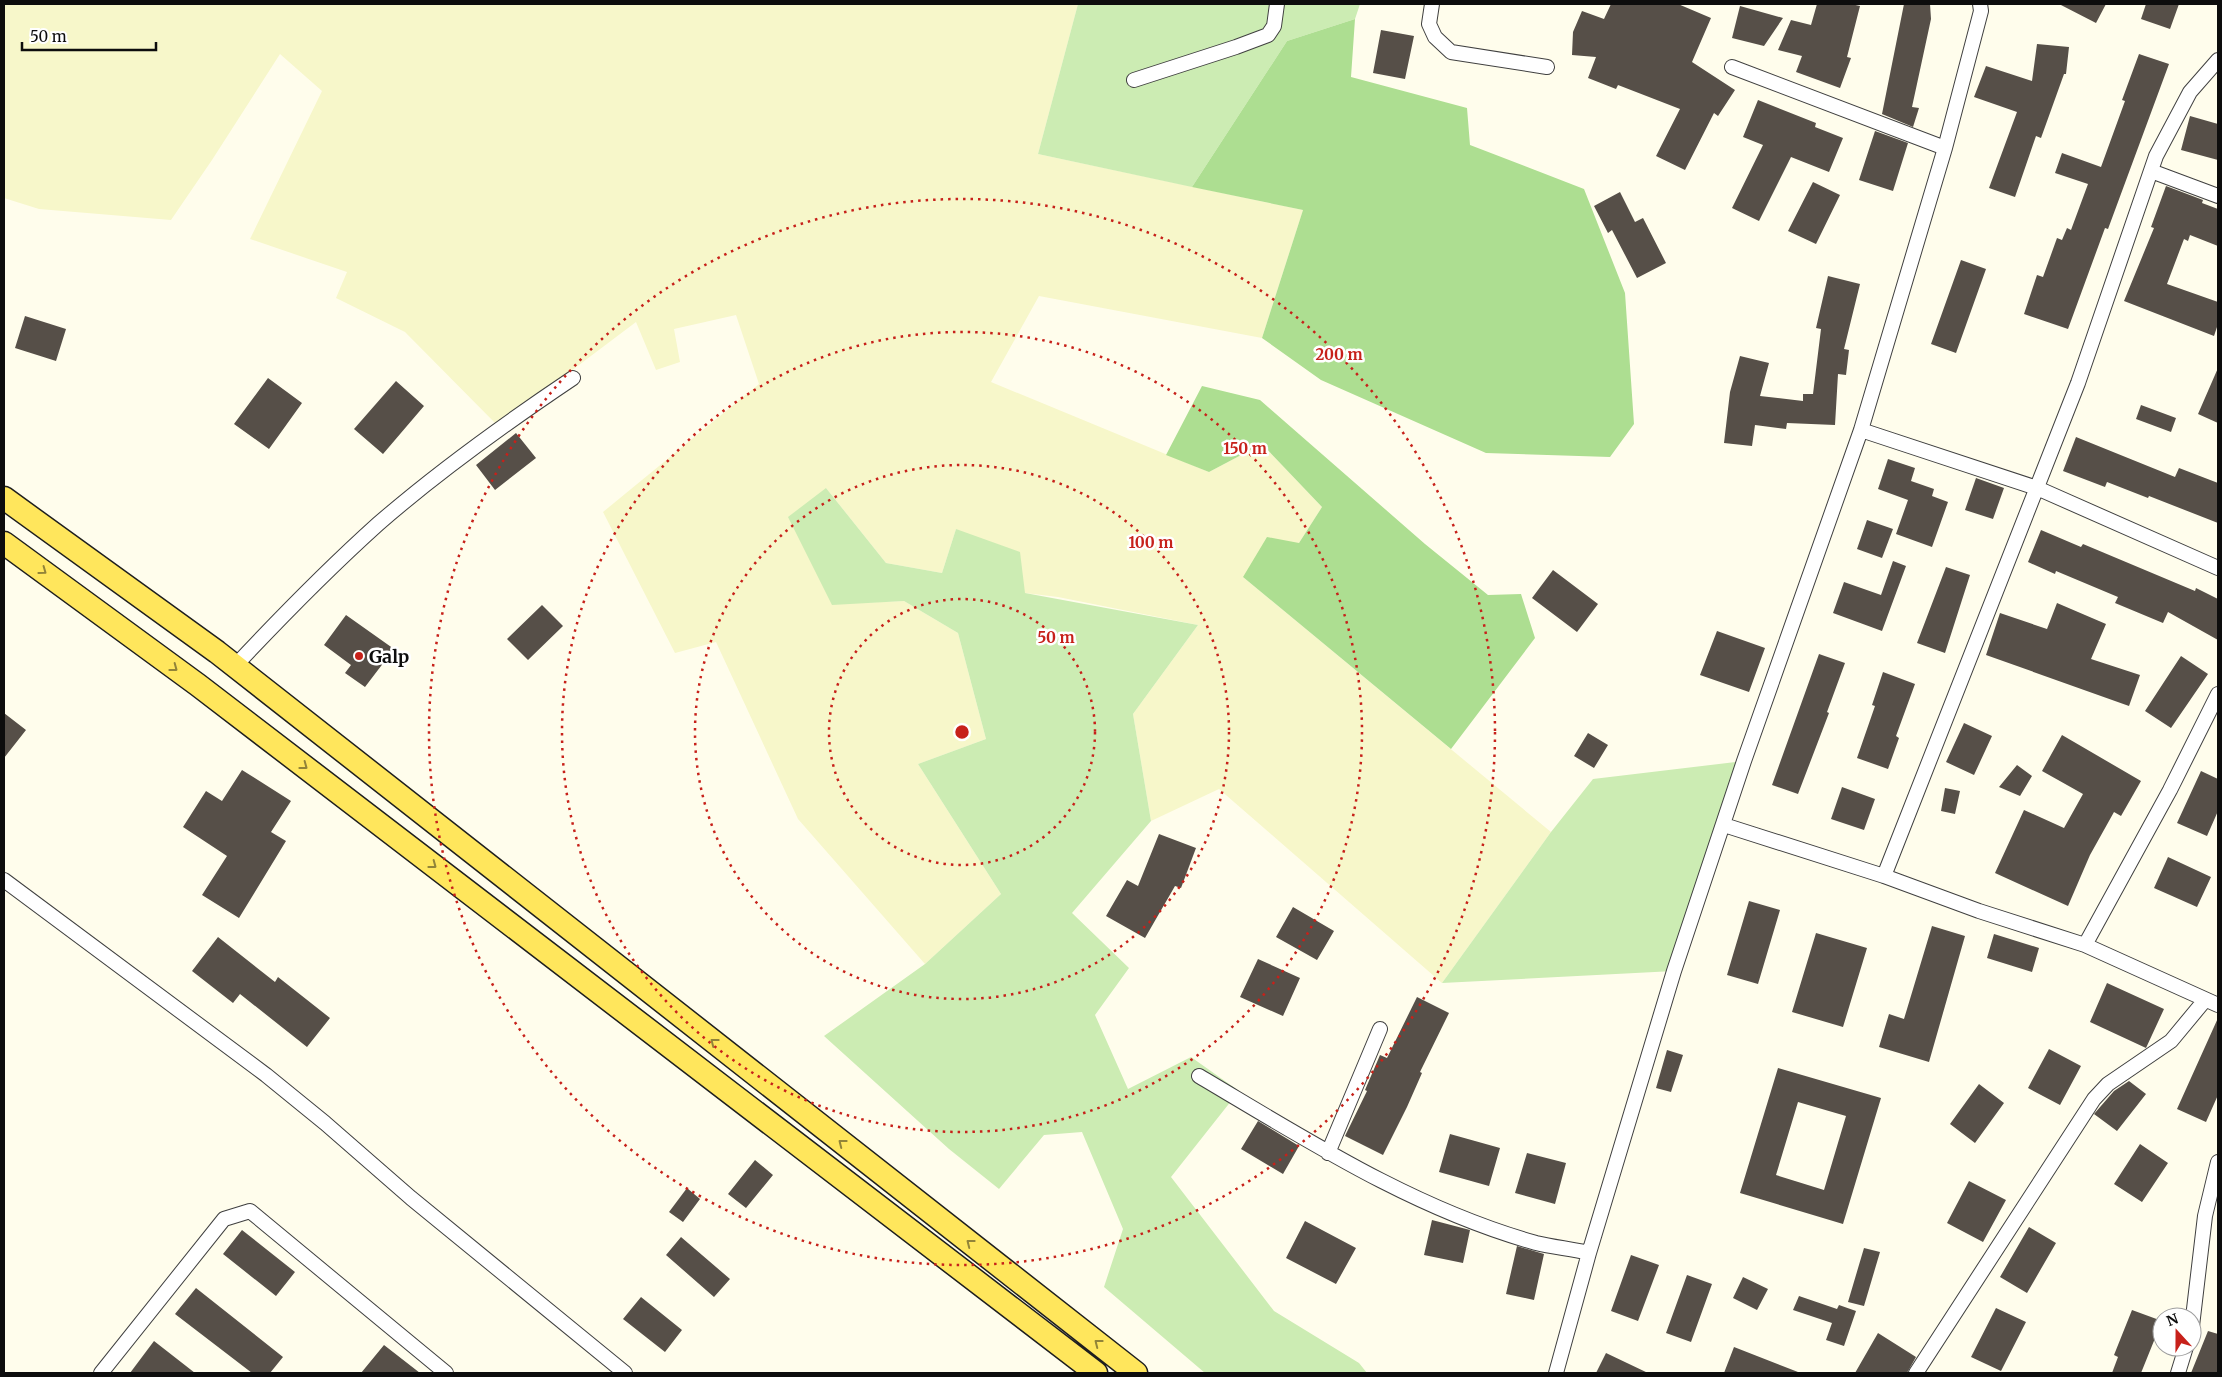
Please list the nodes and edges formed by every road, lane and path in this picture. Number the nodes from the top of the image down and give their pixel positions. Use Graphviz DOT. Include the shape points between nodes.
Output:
graph roads {
  1 [pos="1277,4"];
  2 [pos="1432,4"];
  3 [pos="1984,6"];
  4 [pos="2218,60"];
  5 [pos="1546,67"];
  6 [pos="1732,67"];
  7 [pos="1134,80"];
  8 [pos="1946,148"];
  9 [pos="2151,171"];
  10 [pos="2218,196"];
  11 [pos="573,378"];
  12 [pos="1861,430"];
  13 [pos="2037,488"];
  14 [pos="4,498"];
  15 [pos="4,543"];
  16 [pos="2218,568"];
  17 [pos="235,666"];
  18 [pos="2218,694"];
  19 [pos="1724,825"];
  20 [pos="1884,876"];
  21 [pos="6,888"];
  22 [pos="2085,945"];
  23 [pos="2212,1002"];
  24 [pos="1380,1029"];
  25 [pos="1199,1076"];
  26 [pos="1328,1153"];
  27 [pos="2218,1162"];
  28 [pos="1589,1253"];
  29 [pos="2194,1307"];
  30 [pos="2183,1357"];
  31 [pos="101,1373"];
  32 [pos="446,1373"];
  33 [pos="625,1373"];
  34 [pos="1096,1373"];
  35 [pos="1136,1373"];
  36 [pos="1556,1373"];
  37 [pos="1916,1373"];
  38 [pos="2178,1373"];
  1 -- 7 [label="street" via="1274,26 1268,35"];
  2 -- 5 [label="street" via="1429,24 1435,37 1451,52"];
  3 -- 8 [label="street"];
  4 -- 9 [label="street" via="2190,92"];
  6 -- 8 [label="street"];
  8 -- 12 [label="street"];
  9 -- 10 [label="street"];
  9 -- 13 [label="street" via="2078,383"];
  11 -- 17 [label="street" via="479,444 379,524 312,586"];
  12 -- 13 [label="street"];
  12 -- 19 [label="street"];
  13 -- 16 [label="street"];
  13 -- 20 [label="street"];
  14 -- 17 [label="main road"];
  15 -- 34 [label="main road, one-way" via="198,685"];
  35 -- 17 [label="main road, one-way"];
  18 -- 22 [label="street" via="2170,790"];
  19 -- 20 [label="street"];
  19 -- 28 [label="street" via="1674,971"];
  20 -- 22 [label="street"];
  21 -- 33 [label="street" via="266,1075 418,1205"];
  22 -- 23 [label="street"];
  23 -- 37 [label="street" via="2170,1041 2108,1084 2094,1100"];
  24 -- 26 [label="street"];
  25 -- 26 [label="street"];
  26 -- 28 [label="street" via="1405,1192 1475,1222 1538,1243"];
  27 -- 29 [label="street" via="2205,1216"];
  28 -- 36 [label="street"];
  30 -- 38 [label="street"];
  31 -- 32 [label="street" via="224,1219 250,1211"];
}
